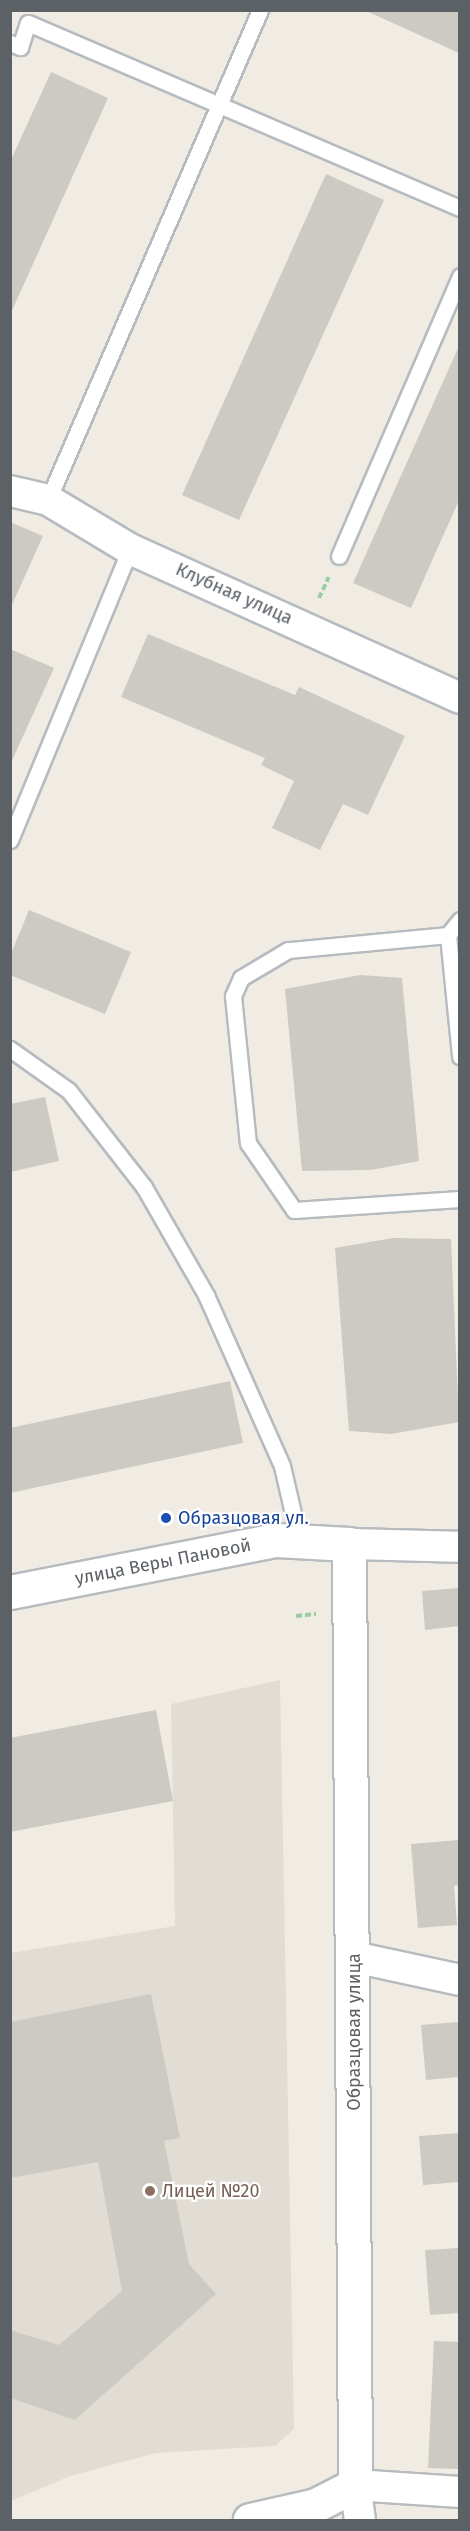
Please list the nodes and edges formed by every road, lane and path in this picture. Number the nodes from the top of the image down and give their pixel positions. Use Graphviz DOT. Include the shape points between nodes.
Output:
graph roads {
  1 [pos="260,10"];
  2 [pos="10,43"];
  3 [pos="220,104"];
  4 [pos="459,208"];
  5 [pos="459,276"];
  6 [pos="10,491"];
  7 [pos="48,500"];
  8 [pos="130,549"];
  9 [pos="339,556"];
  10 [pos="306,626"];
  11 [pos="459,698"];
  12 [pos="10,840"];
  13 [pos="459,920"];
  14 [pos="448,935"];
  15 [pos="10,1049"];
  16 [pos="459,1056"];
  17 [pos="459,1199"];
  18 [pos="299,1539"];
  19 [pos="350,1544"];
  20 [pos="459,1547"];
  21 [pos="10,1592"];
  22 [pos="316,1614"];
  23 [pos="296,1616"];
  24 [pos="354,1958"];
  25 [pos="459,1980"];
  26 [pos="355,2485"];
  27 [pos="459,2492"];
  28 [pos="314,2513"];
  29 [pos="250,2520"];
  30 [pos="360,2520"];
  1 -- 3 [label="lane"];
  2 -- 3 [label="lane" via="20,46 28,23"];
  3 -- 4 [label="lane"];
  3 -- 7 [label="lane"];
  5 -- 9 [label="lane"];
  6 -- 7 [label="street, Клубная улица"];
  7 -- 8 [label="street, Клубная улица"];
  8 -- 10 [label="street, Клубная улица"];
  8 -- 12 [label="lane"];
  9 -- 10 [label="path"];
  10 -- 11 [label="street, Клубная улица"];
  13 -- 14 [label="lane"];
  14 -- 16 [label="lane"];
  14 -- 17 [label="lane" via="288,950 241,978 233,996 248,1143 294,1210"];
  15 -- 18 [label="lane" via="69,1091 144,1186 206,1295 282,1466"];
  18 -- 19 [label="street, улица Веры Пановой"];
  18 -- 21 [label="street, улица Веры Пановой"];
  19 -- 20 [label="street, улица Веры Пановой"];
  19 -- 24 [label="street, Образцовая улица"];
  22 -- 23 [label="path"];
  24 -- 25 [label="street"];
  24 -- 26 [label="street, Образцовая улица"];
  26 -- 27 [label="street"];
  26 -- 28 [label="street"];
  26 -- 30 [label="street, Образцовая улица"];
  28 -- 29 [label="street"];
}
